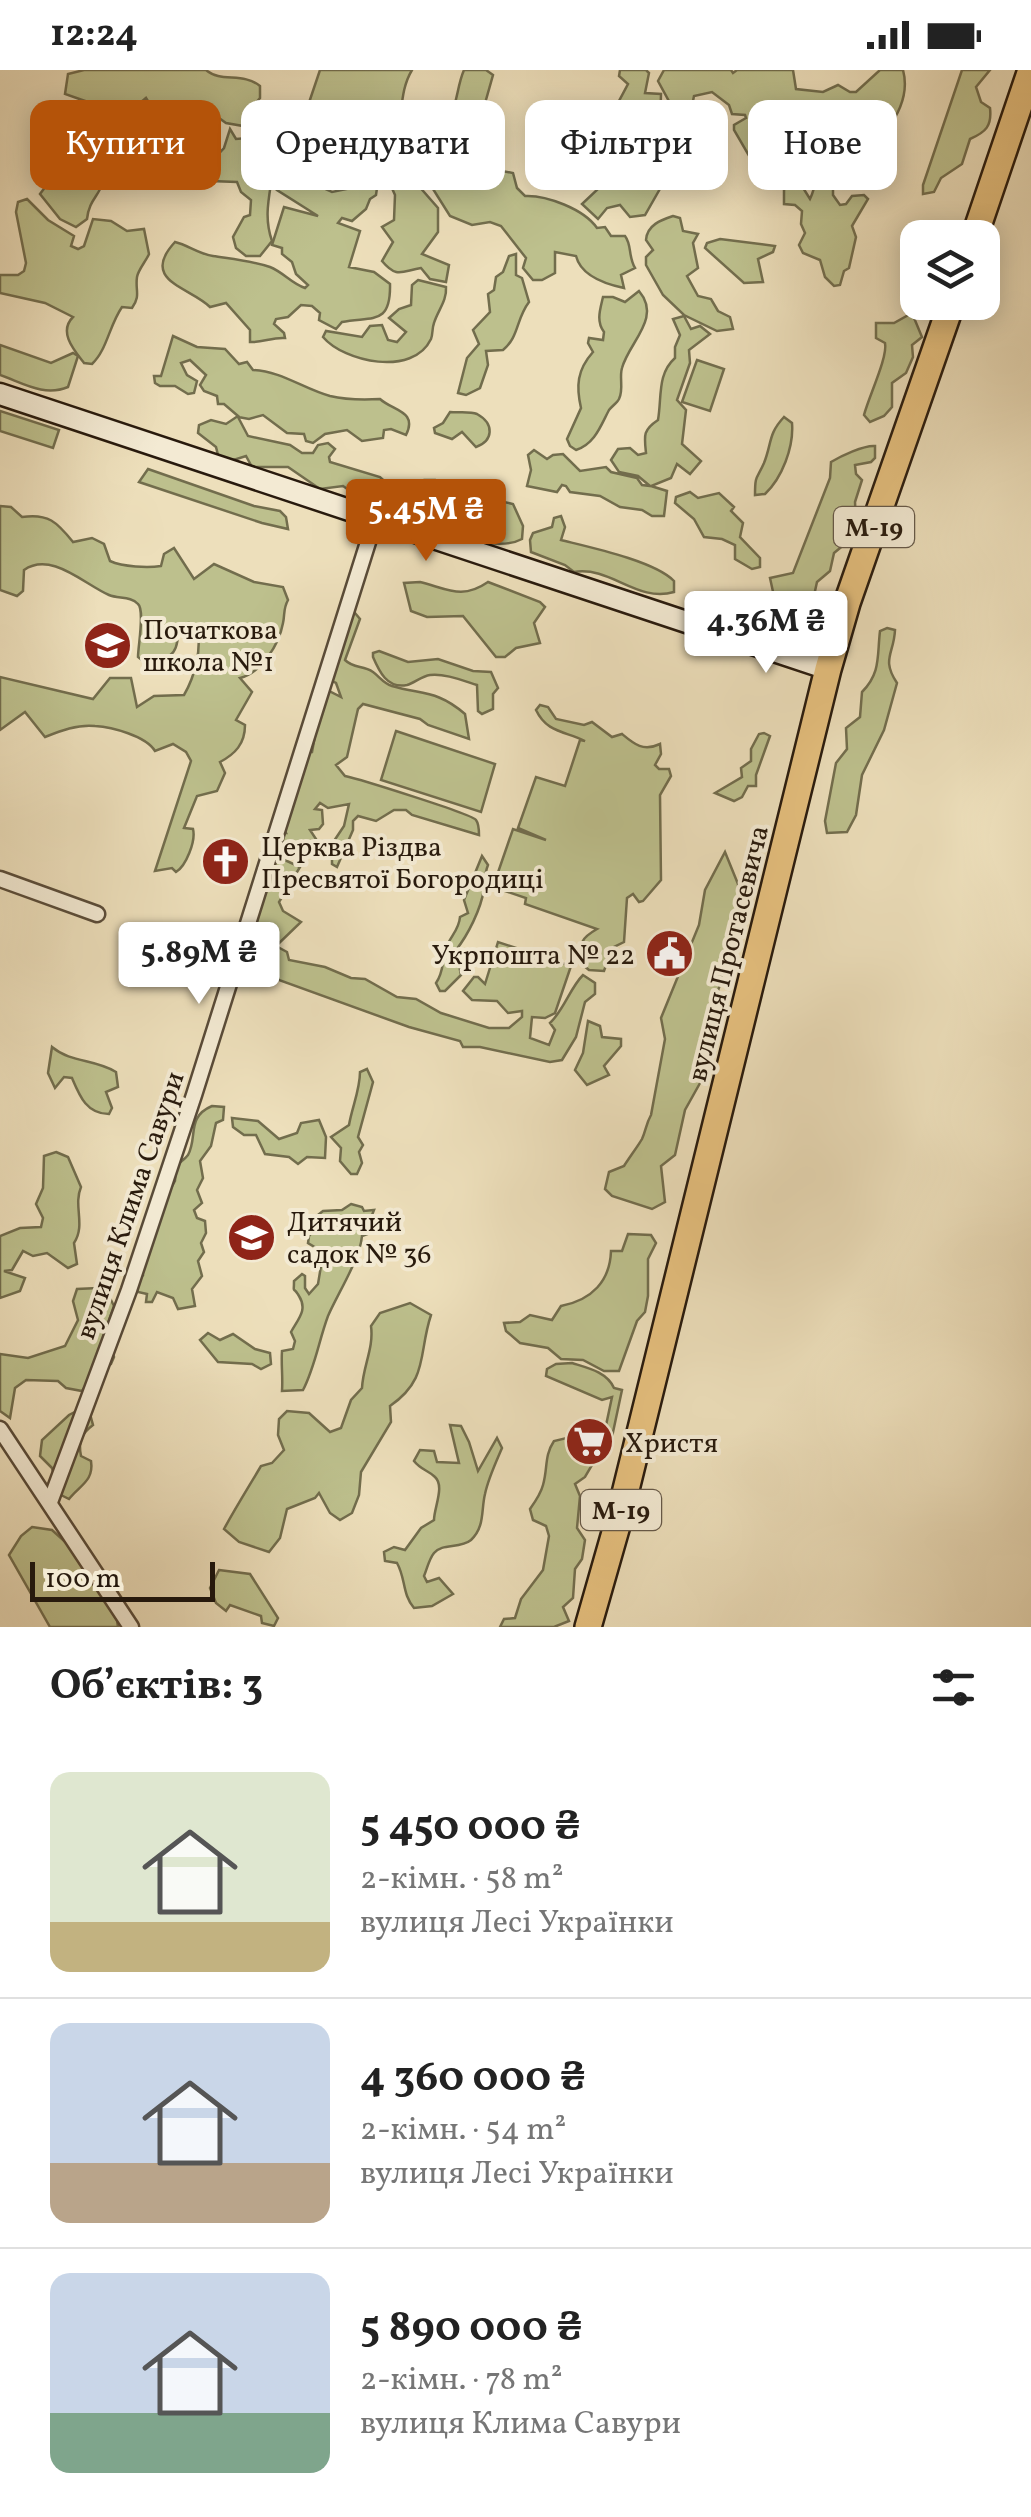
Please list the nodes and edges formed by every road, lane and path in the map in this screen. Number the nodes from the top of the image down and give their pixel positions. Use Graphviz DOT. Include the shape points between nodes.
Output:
graph roads {
  1 [pos="1030,70"];
  2 [pos="980,220"];
  3 [pos="946,320"];
  4 [pos="0,394"];
  5 [pos="375,520"];
  6 [pos="828,669"];
  7 [pos="0,879"];
  8 [pos="97,914"];
  9 [pos="0,1429"];
  10 [pos="50,1502"];
  11 [pos="132,1627"];
  12 [pos="588,1627"];
  1 -- 2 [label="highway"];
  3 -- 6 [label="highway, вулиця Протасевича / М-19"];
  4 -- 5 [label="main road"];
  5 -- 6 [label="main road"];
  5 -- 10 [label="street, вулиця Клима Савури" via="188,1113"];
  6 -- 12 [label="highway, вулиця Протасевича / М-19"];
  7 -- 8 [label="street"];
  9 -- 10 [label="street"];
  10 -- 11 [label="street"];
}
